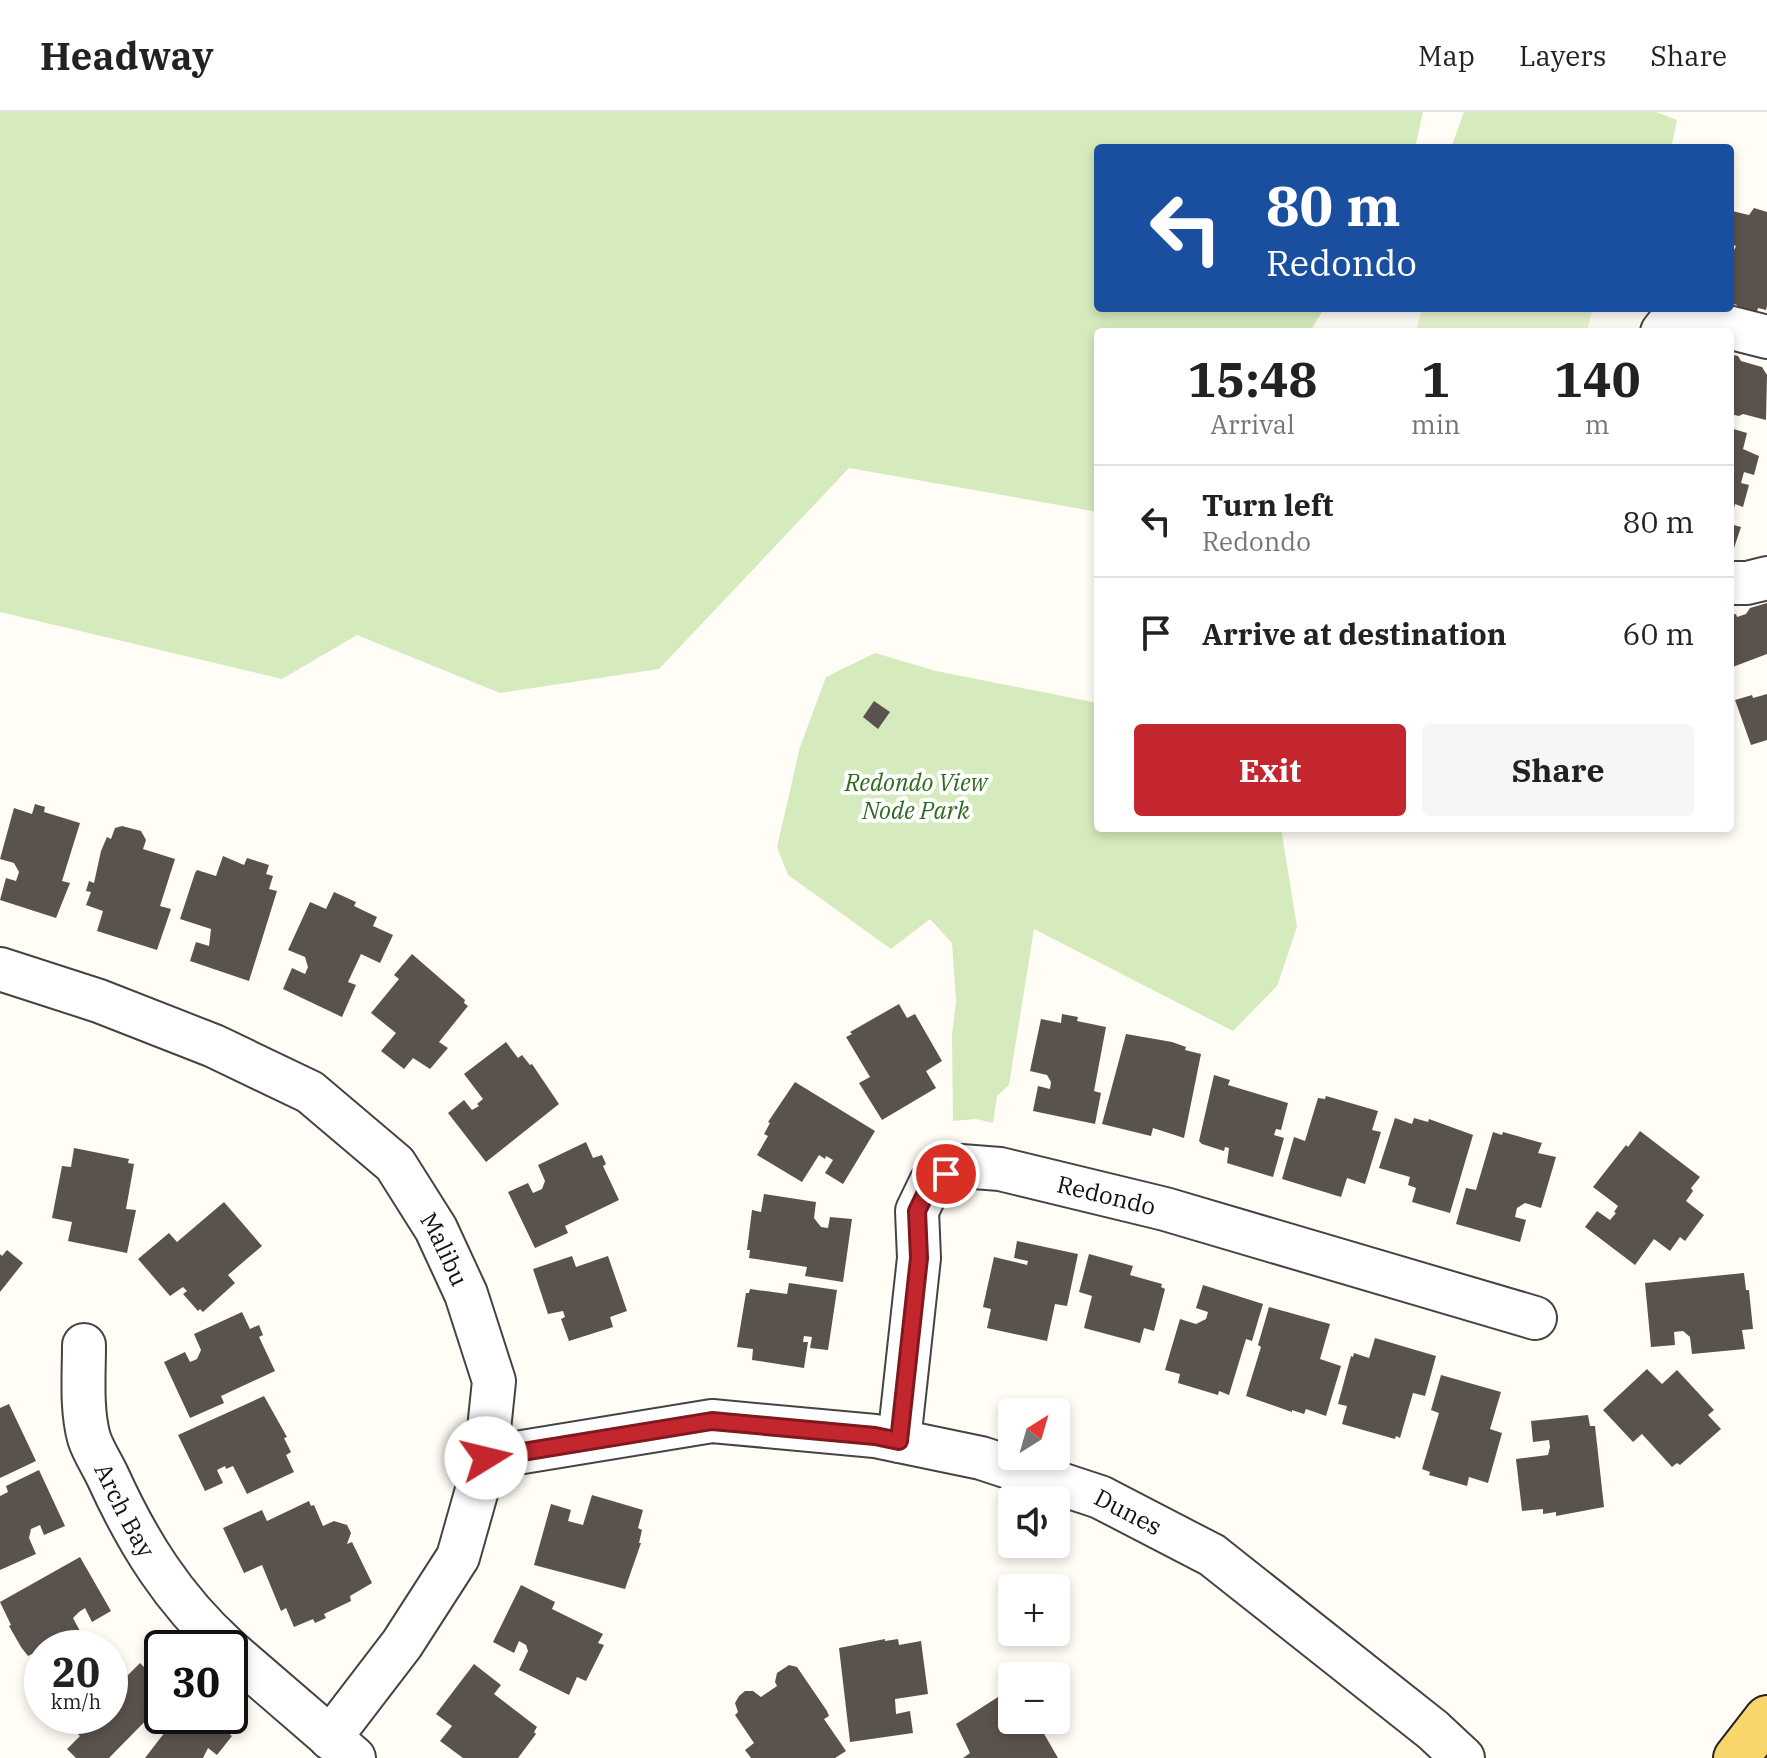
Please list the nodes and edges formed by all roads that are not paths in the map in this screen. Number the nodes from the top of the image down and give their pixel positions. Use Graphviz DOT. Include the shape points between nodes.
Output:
graph roads {
  1 [pos="1669,323"];
  2 [pos="1704,328"];
  3 [pos="1734,332"];
  4 [pos="1767,337"];
  5 [pos="1767,578"];
  6 [pos="1734,583"];
  7 [pos="0,969"];
  8 [pos="1535,1318"];
  9 [pos="84,1345"];
  10 [pos="899,1441"];
  11 [pos="486,1458"];
  12 [pos="206,1630"];
  13 [pos="248,1667"];
  14 [pos="1767,1718"];
  15 [pos="342,1748"];
  16 [pos="1463,1758"];
  17 [pos="1736,1758"];
  1 -- 2 [label="street"];
  3 -- 4 [label="street"];
  5 -- 6 [label="street"];
  7 -- 11 [label="street, Malibu" via="214,1046 310,1092 395,1164 436,1229 466,1294 494,1381"];
  8 -- 10 [label="street, Redondo" via="1165,1209 1000,1169 961,1166 931,1182 917,1211 919,1258"];
  9 -- 12 [label="street, Arch Bay" via="89,1437 163,1579"];
  10 -- 11 [label="street, Dunes" via="712,1421"];
  10 -- 16 [label="street, Dunes" via="981,1458 1100,1497 1212,1555"];
  11 -- 15 [label="street, Malibu" via="458,1557"];
  13 -- 15 [label="street, Arch Bay"];
  14 -- 17 [label="main road"];
}
